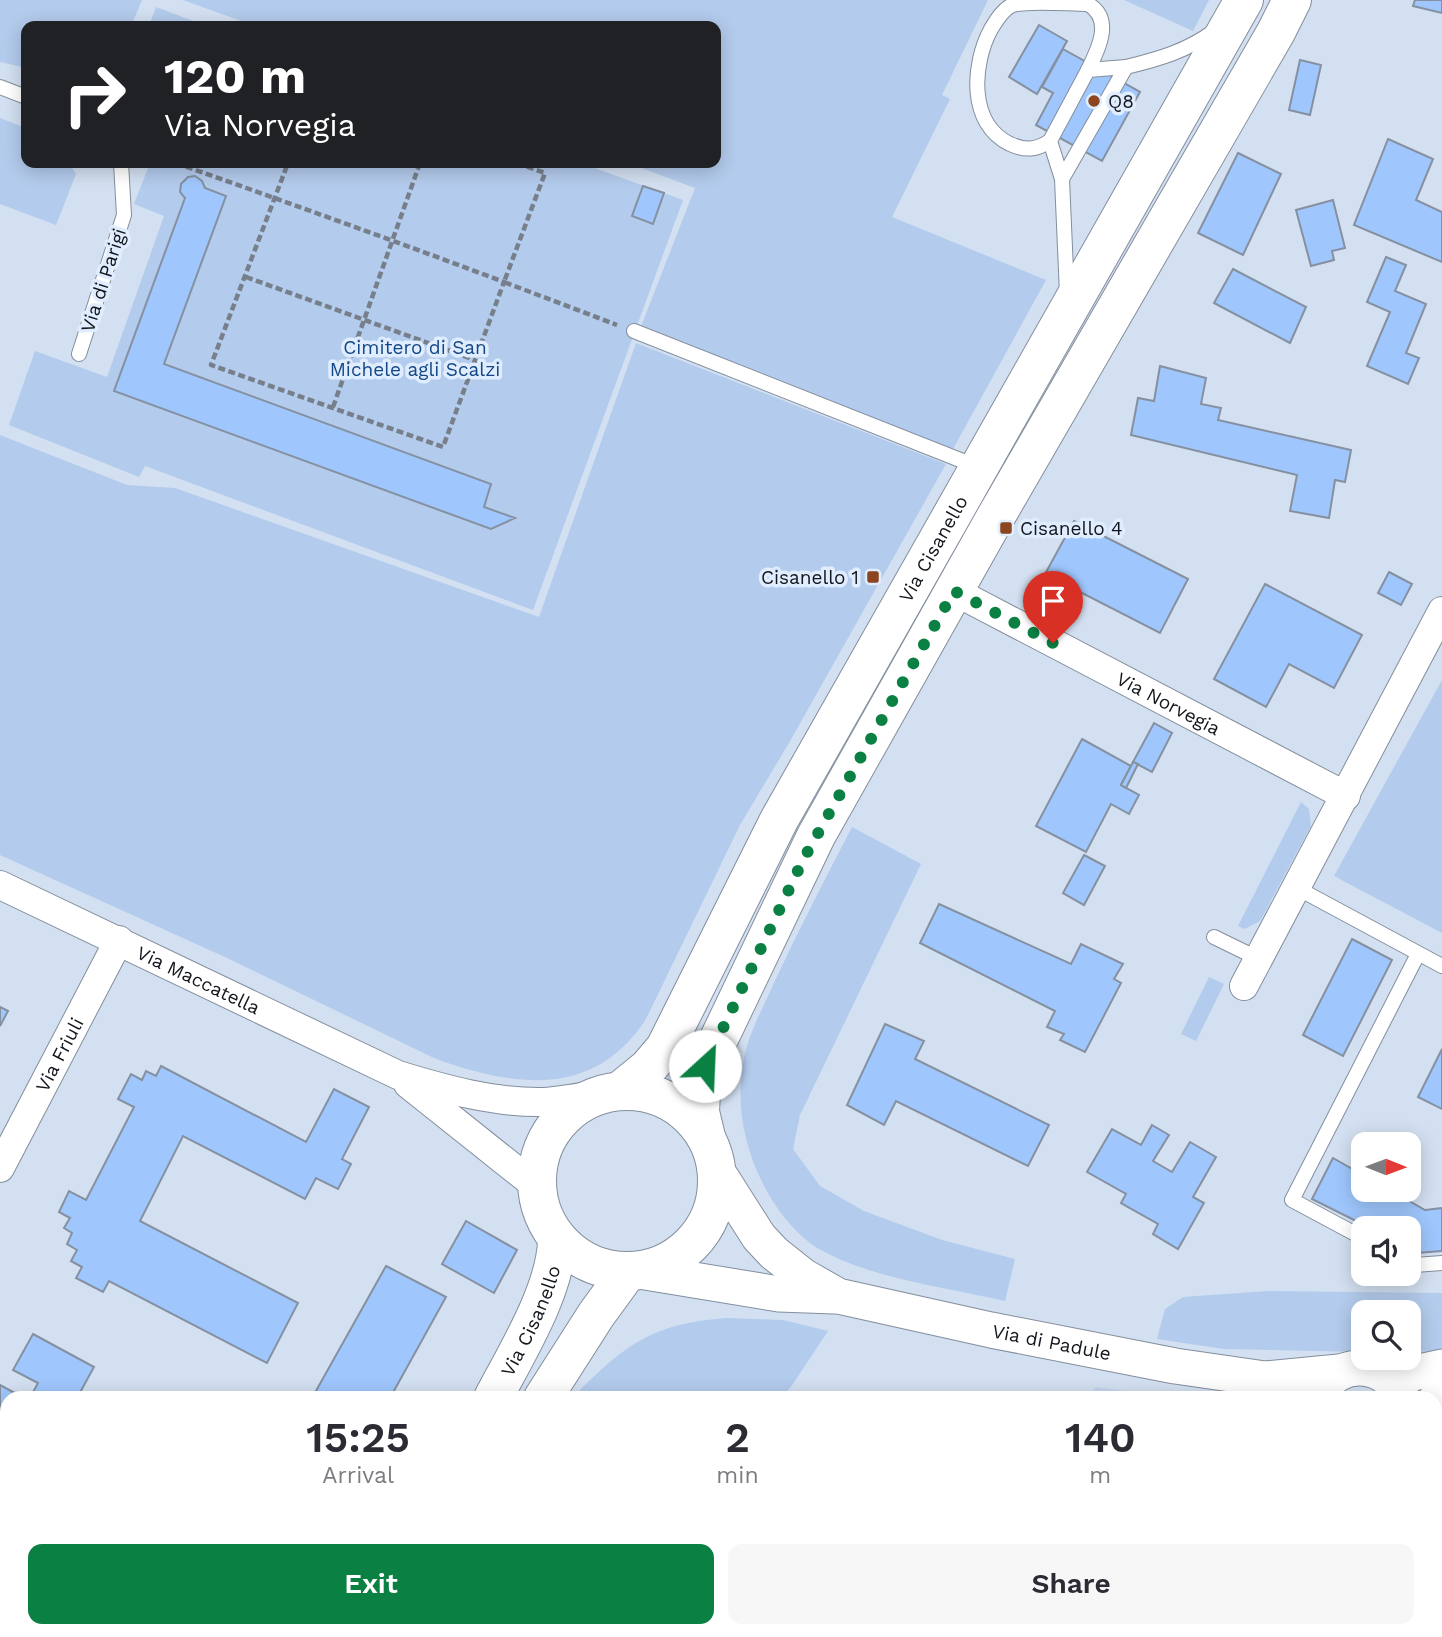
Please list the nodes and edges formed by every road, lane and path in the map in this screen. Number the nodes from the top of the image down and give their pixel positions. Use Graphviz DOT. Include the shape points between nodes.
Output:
graph roads {
  1 [pos="1301,0"];
  2 [pos="1239,8"];
  3 [pos="1284,16"];
  4 [pos="1126,67"];
  5 [pos="1088,70"];
  6 [pos="0,87"];
  7 [pos="21,95"];
  8 [pos="1050,141"];
  9 [pos="121,168"];
  10 [pos="190,168"];
  11 [pos="286,168"];
  12 [pos="419,168"];
  13 [pos="531,168"];
  14 [pos="1062,179"];
  15 [pos="275,198"];
  16 [pos="392,240"];
  17 [pos="246,276"];
  18 [pos="503,282"];
  19 [pos="1068,311"];
  20 [pos="365,320"];
  21 [pos="634,331"];
  22 [pos="79,354"];
  23 [pos="475,360"];
  24 [pos="333,407"];
  25 [pos="979,468"];
  26 [pos="954,591"];
  27 [pos="1442,611"];
  28 [pos="1346,796"];
  29 [pos="0,885"];
  30 [pos="1297,888"];
  31 [pos="1214,937"];
  32 [pos="119,940"];
  33 [pos="1418,954"];
  34 [pos="1259,959"];
  35 [pos="1442,967"];
  36 [pos="1244,986"];
  37 [pos="398,1076"];
  38 [pos="612,1092"];
  39 [pos="711,1154"];
  40 [pos="0,1168"];
  41 [pos="536,1186"];
  42 [pos="1351,1232"];
  43 [pos="557,1240"];
  44 [pos="1442,1263"];
  45 [pos="1421,1265"];
  46 [pos="633,1271"];
  47 [pos="838,1296"];
  48 [pos="1442,1367"];
  49 [pos="1328,1385"];
  50 [pos="1277,1388"];
  51 [pos="1398,1390"];
  52 [pos="497,1391"];
  53 [pos="547,1391"];
  1 -- 3 [label="street, Via Cisanello"];
  2 -- 4 [label="lane" via="1191,47"];
  2 -- 19 [label="main road, Via Cisanello"];
  3 -- 26 [label="main road, Via Cisanello"];
  4 -- 5 [label="lane"];
  4 -- 14 [label="lane"];
  5 -- 8 [label="lane"];
  5 -- 8 [label="lane" via="1100,46 1102,26 1097,10 1088,4 1016,4 1002,13 993,27 978,66 984,120 996,135 1020,148 1039,148"];
  6 -- 7 [label="lane"];
  8 -- 14 [label="lane"];
  9 -- 22 [label="lane, Via di Parigi" via="124,215"];
  10 -- 15 [label="path"];
  11 -- 15 [label="path"];
  12 -- 16 [label="path"];
  13 -- 18 [label="path" via="545,173"];
  14 -- 19 [label="lane"];
  15 -- 16 [label="path"];
  15 -- 17 [label="path"];
  16 -- 18 [label="path"];
  16 -- 20 [label="path"];
  17 -- 20 [label="path"];
  17 -- 24 [label="path" via="211,365"];
  18 -- 21 [label="path"];
  18 -- 23 [label="path"];
  19 -- 25 [label="main road, Via Cisanello"];
  20 -- 23 [label="path"];
  20 -- 24 [label="path"];
  21 -- 25 [label="lane"];
  23 -- 24 [label="path" via="443,447"];
  25 -- 38 [label="main road, Via Cisanello" via="779,820 665,1048 648,1068"];
  26 -- 28 [label="street, Via Norvegia"];
  26 -- 39 [label="main road, Via Cisanello" via="803,860 705,1066 701,1121"];
  27 -- 28 [label="street"];
  28 -- 30 [label="street"];
  29 -- 32 [label="street, Via Maccatella"];
  30 -- 33 [label="lane"];
  30 -- 34 [label="street"];
  31 -- 34 [label="lane"];
  32 -- 37 [label="street, Via Maccatella"];
  32 -- 40 [label="street, Via Friuli"];
  33 -- 35 [label="lane"];
  33 -- 42 [label="lane" via="1292,1200"];
  34 -- 36 [label="street"];
  37 -- 38 [label="street, Via Maccatella" via="457,1091 528,1101"];
  37 -- 41 [label="street, Via Maccatella"];
  38 -- 39 [label="main road" via="650,1093 677,1105 698,1125"];
  38 -- 41 [label="main road" via="575,1107 553,1128 540,1157"];
  39 -- 46 [label="main road" via="715,1202 693,1243 668,1261"];
  39 -- 47 [label="street, Via di Padule" via="759,1237 803,1276"];
  41 -- 43 [label="main road" via="541,1209"];
  43 -- 46 [label="main road" via="584,1261"];
  43 -- 52 [label="main road, Via Cisanello" via="548,1287"];
  44 -- 45 [label="lane"];
  46 -- 47 [label="street, Via di Padule" via="779,1294"];
  46 -- 53 [label="main road" via="589,1325"];
  47 -- 50 [label="street, Via di Padule"];
  48 -- 51 [label="street" via="1409,1374"];
  49 -- 50 [label="street, Via di Padule"];
  49 -- 51 [label="street, Via di Padule" via="1355,1368 1372,1369"];
}
